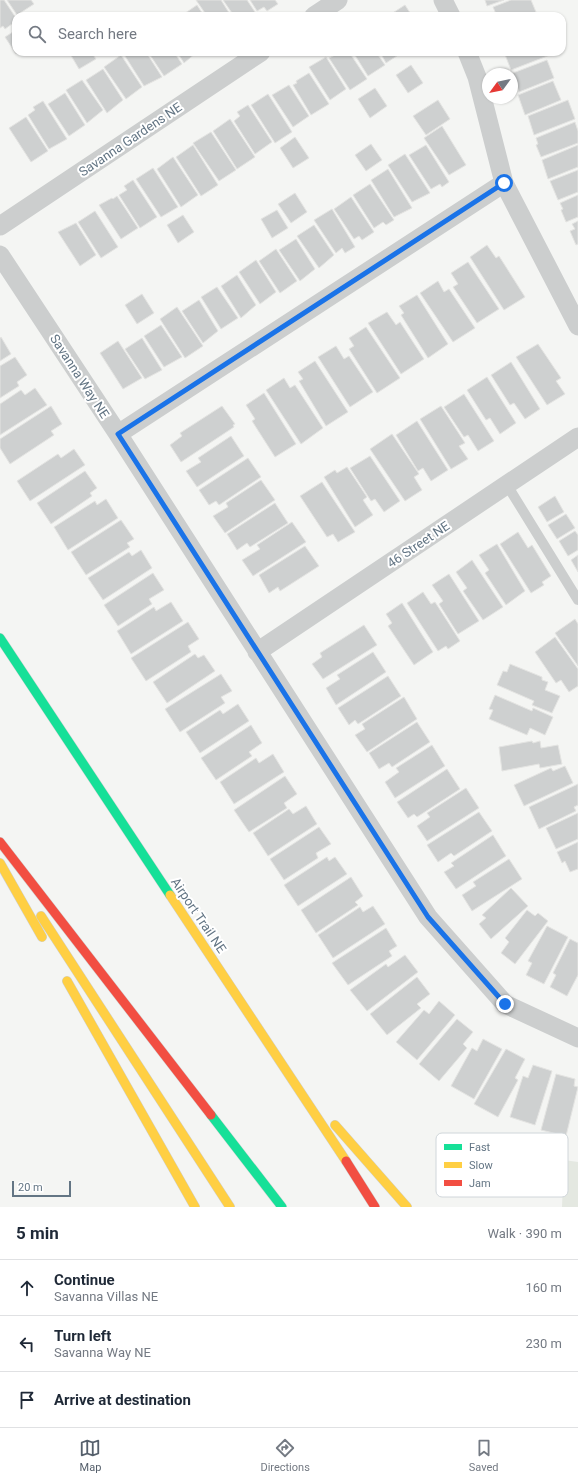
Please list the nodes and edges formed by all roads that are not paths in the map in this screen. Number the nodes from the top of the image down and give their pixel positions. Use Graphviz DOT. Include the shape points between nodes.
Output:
graph roads {
  1 [pos="338,0"];
  2 [pos="443,0"];
  3 [pos="320,12"];
  4 [pos="449,12"];
  5 [pos="255,56"];
  6 [pos="469,56"];
  7 [pos="504,183"];
  8 [pos="0,226"];
  9 [pos="0,255"];
  10 [pos="578,326"];
  11 [pos="118,434"];
  12 [pos="578,437"];
  13 [pos="507,485"];
  14 [pos="578,600"];
  15 [pos="0,638"];
  16 [pos="257,652"];
  17 [pos="0,842"];
  18 [pos="0,853"];
  19 [pos="0,863"];
  20 [pos="47,946"];
  21 [pos="62,973"];
  22 [pos="578,1038"];
  23 [pos="285,1067"];
  24 [pos="195,1207"];
  25 [pos="230,1207"];
  26 [pos="282,1207"];
  27 [pos="374,1207"];
  28 [pos="406,1207"];
  1 -- 3 [label="street"];
  2 -- 4 [label="street"];
  5 -- 8 [label="street, Savanna Gardens NE"];
  6 -- 7 [label="street" via="477,77"];
  7 -- 10 [label="street"];
  7 -- 11 [label="street"];
  9 -- 11 [label="street, Savanna Way NE"];
  11 -- 16 [label="street, Savanna Way NE"];
  12 -- 13 [label="street, 46 Street NE"];
  13 -- 14 [label="lane"];
  13 -- 16 [label="street, 46 Street NE"];
  15 -- 23 [label="main road, Airport Trail NE"];
  16 -- 22 [label="street, Savanna Way NE" via="428,917 505,1004"];
  17 -- 26 [label="main road"];
  18 -- 25 [label="main road"];
  19 -- 20 [label="main road"];
  21 -- 24 [label="main road"];
  23 -- 27 [label="main road, Airport Trail NE"];
  23 -- 28 [label="main road"];
}
